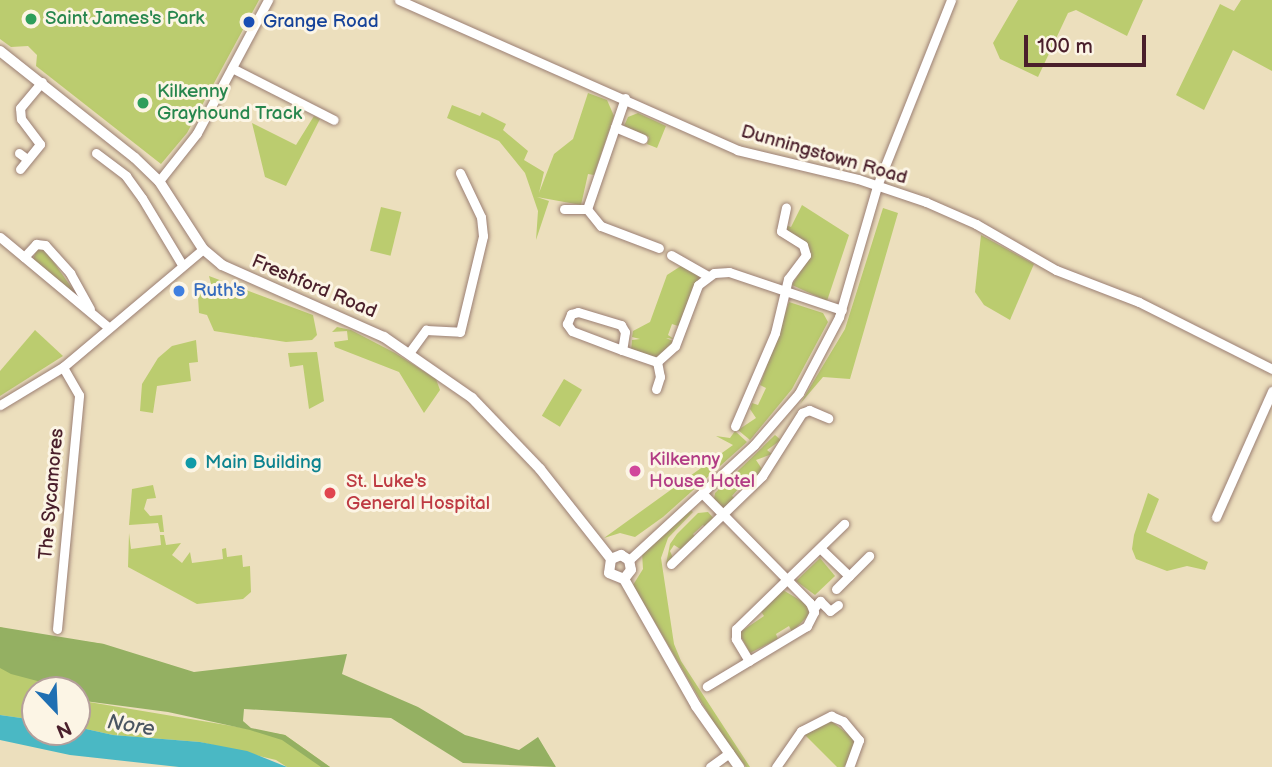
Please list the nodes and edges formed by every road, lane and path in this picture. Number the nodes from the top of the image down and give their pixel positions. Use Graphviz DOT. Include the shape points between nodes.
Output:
graph roads {
  1 [pos="268,0"];
  2 [pos="399,0"];
  3 [pos="951,0"];
  4 [pos="0,51"];
  5 [pos="232,68"];
  6 [pos="42,82"];
  7 [pos="625,98"];
  8 [pos="334,120"];
  9 [pos="615,127"];
  10 [pos="643,139"];
  11 [pos="19,153"];
  12 [pos="96,153"];
  13 [pos="27,159"];
  14 [pos="20,169"];
  15 [pos="460,173"];
  16 [pos="159,181"];
  17 [pos="877,186"];
  18 [pos="786,208"];
  19 [pos="564,209"];
  20 [pos="587,209"];
  21 [pos="0,237"];
  22 [pos="659,248"];
  23 [pos="203,249"];
  24 [pos="24,257"];
  25 [pos="675,259"];
  26 [pos="181,263"];
  27 [pos="708,276"];
  28 [pos="786,290"];
  29 [pos="91,310"];
  30 [pos="842,310"];
  31 [pos="108,327"];
  32 [pos="622,350"];
  33 [pos="409,353"];
  34 [pos="657,362"];
  35 [pos="63,368"];
  36 [pos="1272,369"];
  37 [pos="656,389"];
  38 [pos="1272,391"];
  39 [pos="0,405"];
  40 [pos="828,418"];
  41 [pos="736,425"];
  42 [pos="702,494"];
  43 [pos="723,517"];
  44 [pos="1216,517"];
  45 [pos="844,524"];
  46 [pos="821,549"];
  47 [pos="869,556"];
  48 [pos="611,559"];
  49 [pos="629,560"];
  50 [pos="671,564"];
  51 [pos="849,576"];
  52 [pos="624,579"];
  53 [pos="786,583"];
  54 [pos="836,589"];
  55 [pos="838,604"];
  56 [pos="813,609"];
  57 [pos="57,629"];
  58 [pos="749,661"];
  59 [pos="707,687"];
  60 [pos="729,753"];
  61 [pos="709,767"];
  62 [pos="739,767"];
  63 [pos="776,767"];
  64 [pos="849,767"];
  1 -- 5 [label="street"];
  2 -- 7 [label="street, Dunningstown Road"];
  3 -- 17 [label="street"];
  4 -- 6 [label="main road, Freshford Road"];
  5 -- 8 [label="street"];
  5 -- 16 [label="street" via="197,133"];
  6 -- 13 [label="street" via="20,108 24,125 40,140"];
  6 -- 16 [label="main road, Freshford Road"];
  7 -- 9 [label="street"];
  7 -- 17 [label="street, Dunningstown Road" via="737,150"];
  9 -- 10 [label="street"];
  9 -- 20 [label="street"];
  11 -- 13 [label="street"];
  12 -- 26 [label="street" via="126,176"];
  13 -- 14 [label="street"];
  15 -- 33 [label="street" via="481,217 483,236 460,332 426,330"];
  16 -- 23 [label="main road, Freshford Road"];
  17 -- 30 [label="street"];
  17 -- 36 [label="street, Dunningstown Road" via="976,224 1056,270 1139,302"];
  18 -- 28 [label="street" via="781,231 803,245 806,254 793,270"];
  19 -- 20 [label="street"];
  20 -- 22 [label="street" via="601,226"];
  21 -- 24 [label="street"];
  23 -- 26 [label="street"];
  23 -- 33 [label="main road, Freshford Road" via="237,273 351,321"];
  24 -- 29 [label="street"];
  24 -- 29 [label="street" via="36,244 45,245 70,273"];
  25 -- 27 [label="street"];
  26 -- 31 [label="street"];
  27 -- 28 [label="street" via="729,272"];
  27 -- 34 [label="street" via="698,285 675,346"];
  28 -- 30 [label="street"];
  28 -- 41 [label="street" via="746,416"];
  29 -- 31 [label="street"];
  30 -- 42 [label="street" via="785,412"];
  31 -- 35 [label="street"];
  32 -- 32 [label="street" via="625,332 621,325 571,314 567,324 572,331"];
  32 -- 34 [label="street"];
  33 -- 48 [label="main road, Freshford Road" via="463,390 508,433"];
  34 -- 37 [label="street" via="660,377"];
  35 -- 39 [label="street"];
  35 -- 57 [label="street, The Sycamores" via="79,395"];
  38 -- 44 [label="street"];
  40 -- 43 [label="street" via="809,410 802,413 762,476"];
  42 -- 43 [label="street"];
  42 -- 49 [label="street"];
  43 -- 50 [label="street"];
  43 -- 53 [label="street"];
  45 -- 46 [label="street"];
  46 -- 51 [label="street"];
  46 -- 53 [label="street"];
  47 -- 51 [label="street"];
  48 -- 49 [label="main road" via="621,555"];
  48 -- 52 [label="main road, Freshford Road" via="610,575"];
  49 -- 52 [label="main road" via="631,570"];
  51 -- 54 [label="street"];
  52 -- 60 [label="main road, Freshford Road"];
  53 -- 56 [label="street"];
  53 -- 58 [label="street" via="736,629 736,639"];
  55 -- 56 [label="street" via="830,611 820,601"];
  56 -- 58 [label="street" via="807,626"];
  58 -- 59 [label="street"];
  60 -- 61 [label="street"];
  60 -- 62 [label="main road, Freshford Road"];
  63 -- 64 [label="street" via="801,731 831,716 844,721 859,740"];
}
